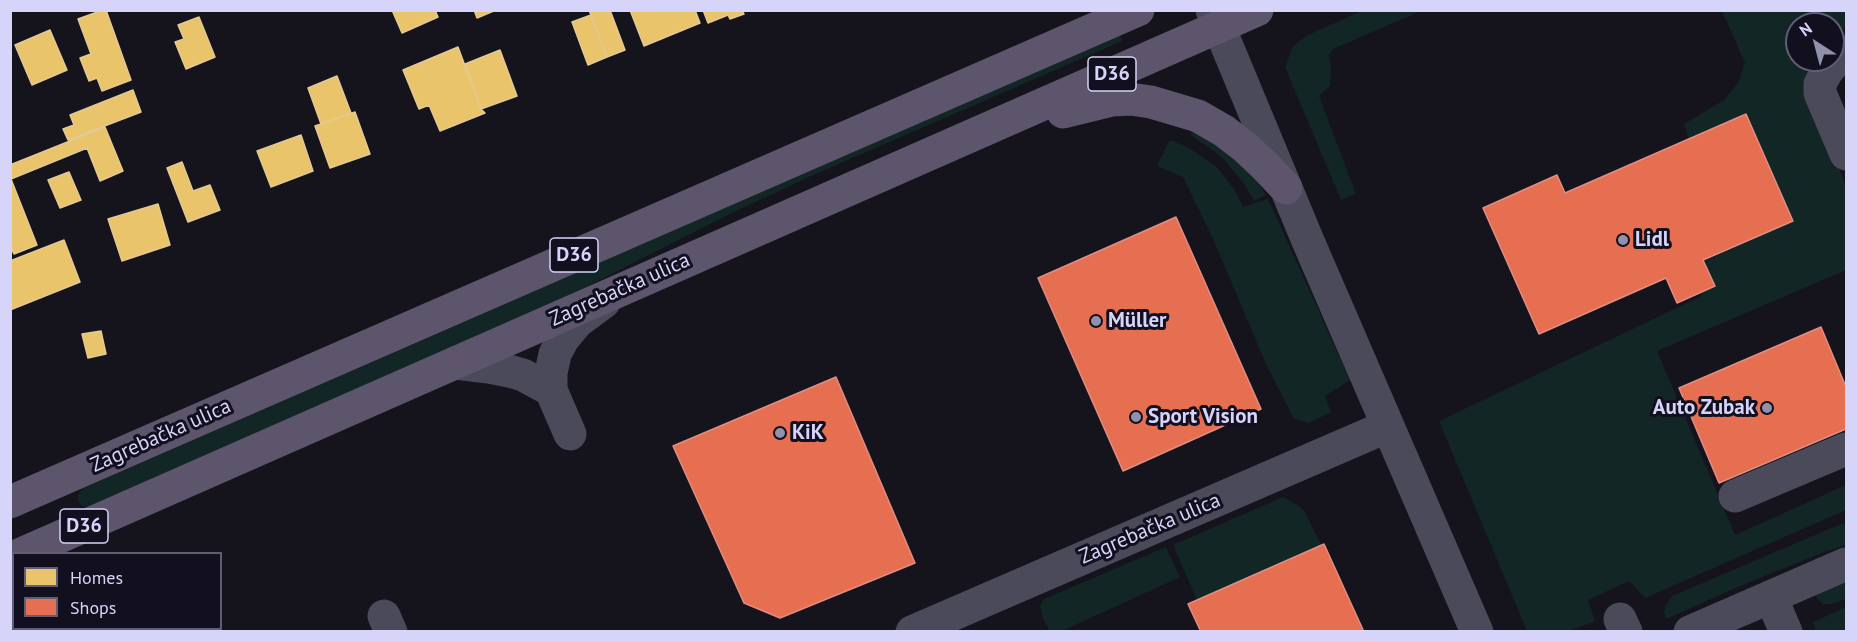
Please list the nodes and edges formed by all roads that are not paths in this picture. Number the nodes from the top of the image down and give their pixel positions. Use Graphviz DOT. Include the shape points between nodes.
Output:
graph roads {
  1 [pos="1138,10"];
  2 [pos="1257,10"];
  3 [pos="1215,19"];
  4 [pos="1846,52"];
  5 [pos="1005,121"];
  6 [pos="1846,154"];
  7 [pos="1286,188"];
  8 [pos="615,293"];
  9 [pos="455,363"];
  10 [pos="551,390"];
  11 [pos="1388,426"];
  12 [pos="570,434"];
  13 [pos="1846,449"];
  14 [pos="1735,496"];
  15 [pos="10,502"];
  16 [pos="26,552"];
  17 [pos="1846,564"];
  18 [pos="1770,597"];
  19 [pos="912,632"];
  20 [pos="1477,632"];
  21 [pos="1690,632"];
  22 [pos="1786,632"];
  1 -- 15 [label="main road, Zagrebačka ulica / D36"];
  2 -- 3 [label="main road, Zagrebačka ulica / D36"];
  3 -- 5 [label="main road, Zagrebačka ulica / D36"];
  3 -- 7 [label="street"];
  4 -- 6 [label="street" via="1827,71 1820,93"];
  5 -- 7 [label="main road" via="1112,100 1151,102 1198,116 1224,131"];
  5 -- 8 [label="main road, Zagrebačka ulica / D36"];
  7 -- 11 [label="street"];
  8 -- 9 [label="main road, Zagrebačka ulica / D36"];
  8 -- 10 [label="street" via="577,322 563,339 555,354"];
  9 -- 10 [label="street" via="509,371"];
  9 -- 16 [label="main road, Zagrebačka ulica / D36"];
  10 -- 12 [label="street"];
  11 -- 19 [label="street, Zagrebačka ulica"];
  11 -- 20 [label="street"];
  13 -- 14 [label="street"];
  17 -- 18 [label="street"];
  18 -- 21 [label="street"];
  18 -- 22 [label="street"];
}
